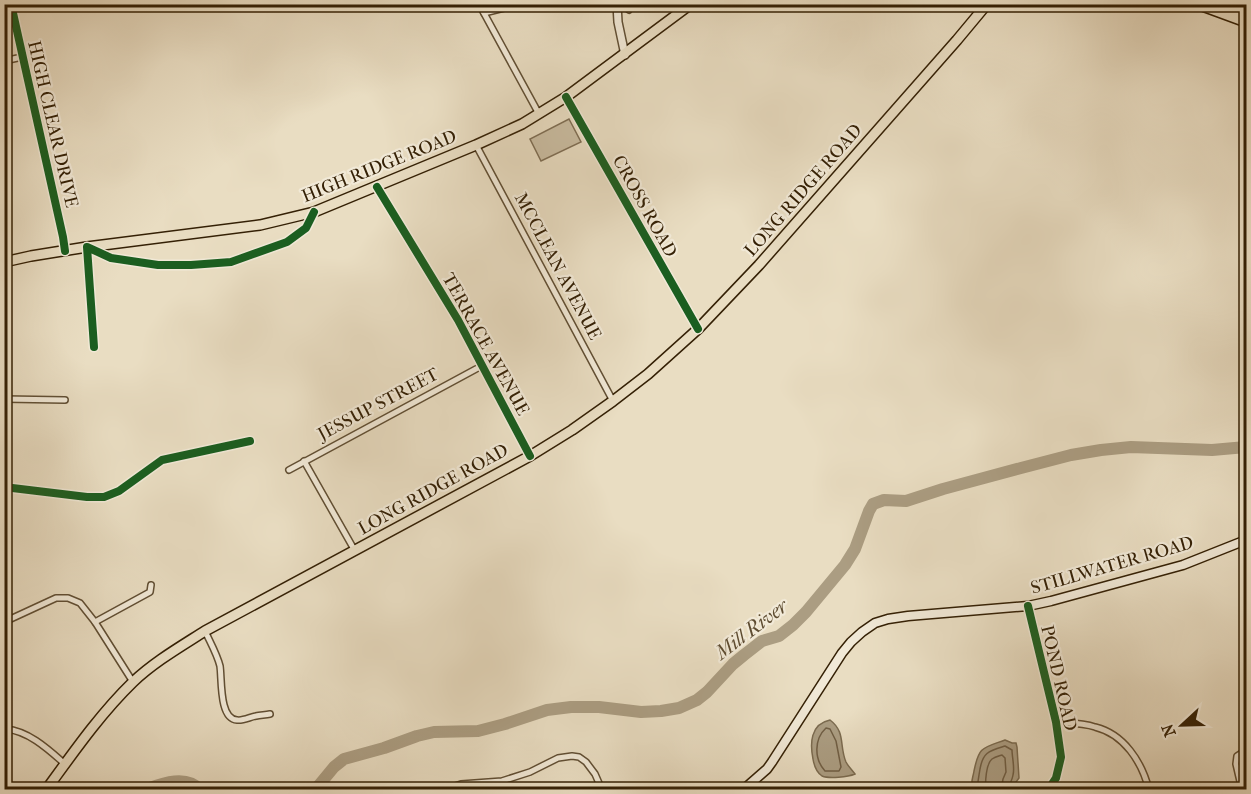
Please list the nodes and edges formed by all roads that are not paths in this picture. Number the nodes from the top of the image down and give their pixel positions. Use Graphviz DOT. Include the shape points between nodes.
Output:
graph roads {
  1 [pos="11,4"];
  2 [pos="479,4"];
  3 [pos="536,4"];
  4 [pos="617,4"];
  5 [pos="692,4"];
  6 [pos="987,4"];
  7 [pos="1197,4"];
  8 [pos="1221,4"];
  9 [pos="484,13"];
  10 [pos="1246,14"];
  11 [pos="1246,22"];
  12 [pos="625,55"];
  13 [pos="22,57"];
  14 [pos="4,61"];
  15 [pos="567,97"];
  16 [pos="539,114"];
  17 [pos="476,145"];
  18 [pos="376,187"];
  19 [pos="314,212"];
  20 [pos="87,247"];
  21 [pos="65,251"];
  22 [pos="4,262"];
  23 [pos="698,329"];
  24 [pos="94,347"];
  25 [pos="482,366"];
  26 [pos="4,399"];
  27 [pos="65,400"];
  28 [pos="614,400"];
  29 [pos="250,441"];
  30 [pos="530,456"];
  31 [pos="304,461"];
  32 [pos="289,470"];
  33 [pos="4,487"];
  34 [pos="1246,540"];
  35 [pos="355,550"];
  36 [pos="151,585"];
  37 [pos="1028,606"];
  38 [pos="4,622"];
  39 [pos="95,622"];
  40 [pos="205,632"];
  41 [pos="133,682"];
  42 [pos="270,714"];
  43 [pos="1056,722"];
  44 [pos="6,729"];
  45 [pos="1246,750"];
  46 [pos="65,764"];
  47 [pos="46,789"];
  48 [pos="443,789"];
  49 [pos="602,789"];
  50 [pos="743,789"];
  51 [pos="1048,789"];
  52 [pos="1149,789"];
  53 [pos="1242,789"];
  1 -- 13 [label="street, HIGH CLEAR DRIVE"];
  2 -- 9 [label="street"];
  3 -- 9 [label="street"];
  4 -- 12 [label="street"];
  5 -- 12 [label="main road, HIGH RIDGE ROAD"];
  6 -- 23 [label="main road, LONG RIDGE ROAD" via="759,265"];
  7 -- 11 [label="main road"];
  8 -- 10 [label="main road"];
  9 -- 16 [label="street"];
  12 -- 15 [label="main road, HIGH RIDGE ROAD"];
  13 -- 14 [label="street"];
  13 -- 21 [label="street, HIGH CLEAR DRIVE"];
  15 -- 16 [label="main road, HIGH RIDGE ROAD"];
  15 -- 23 [label="street, CROSS ROAD"];
  16 -- 17 [label="main road, HIGH RIDGE ROAD"];
  17 -- 18 [label="main road, HIGH RIDGE ROAD"];
  17 -- 28 [label="street, MCCLEAN AVENUE"];
  18 -- 19 [label="main road, HIGH RIDGE ROAD"];
  18 -- 25 [label="street, TERRACE AVENUE"];
  19 -- 20 [label="main road, HIGH RIDGE ROAD" via="260,225"];
  19 -- 20 [label="street" via="306,228 286,242 231,262 158,265 111,258"];
  20 -- 21 [label="main road, HIGH RIDGE ROAD"];
  20 -- 24 [label="street"];
  21 -- 22 [label="main road, HIGH RIDGE ROAD"];
  23 -- 28 [label="main road, LONG RIDGE ROAD"];
  25 -- 30 [label="street, TERRACE AVENUE"];
  25 -- 31 [label="street, JESSUP STREET"];
  26 -- 27 [label="street"];
  28 -- 30 [label="main road, LONG RIDGE ROAD"];
  29 -- 33 [label="street" via="162,460 119,491 104,497"];
  30 -- 35 [label="main road, LONG RIDGE ROAD"];
  31 -- 32 [label="street, JESSUP STREET"];
  31 -- 35 [label="street"];
  34 -- 37 [label="main road, STILLWATER ROAD" via="1184,565"];
  35 -- 40 [label="main road, LONG RIDGE ROAD"];
  36 -- 39 [label="street" via="150,592"];
  37 -- 43 [label="street, POND ROAD"];
  37 -- 50 [label="main road, STILLWATER ROAD" via="908,616 875,623 842,653 772,762"];
  38 -- 39 [label="street" via="56,598 80,603"];
  39 -- 41 [label="street"];
  40 -- 41 [label="main road, LONG RIDGE ROAD" via="165,656"];
  40 -- 42 [label="street" via="219,665 223,702 230,718 238,721"];
  41 -- 46 [label="main road, LONG RIDGE ROAD"];
  43 -- 51 [label="street, POND ROAD" via="1061,757 1056,778"];
  43 -- 52 [label="street" via="1095,727 1112,734 1140,763"];
  44 -- 46 [label="street" via="44,746"];
  45 -- 53 [label="street" via="1237,756 1236,764"];
  46 -- 47 [label="main road, LONG RIDGE ROAD"];
  48 -- 49 [label="street" via="502,781 572,756 586,762"];
}
